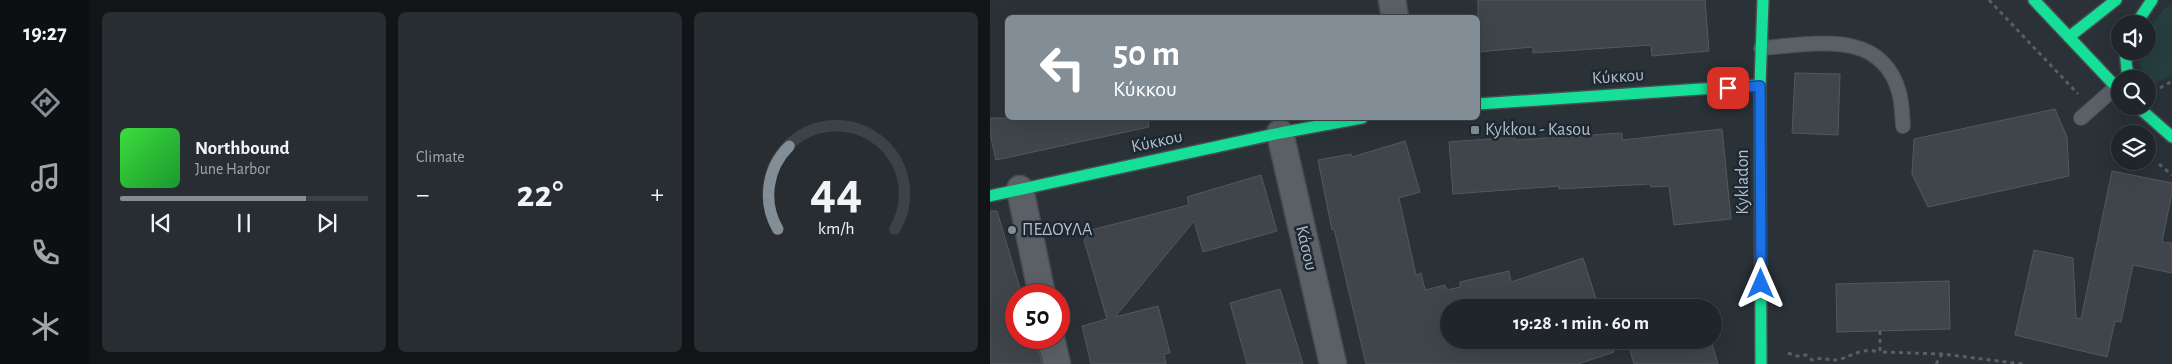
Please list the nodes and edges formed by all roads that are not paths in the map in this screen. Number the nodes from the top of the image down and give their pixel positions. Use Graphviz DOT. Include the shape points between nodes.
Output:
graph roads {
  1 [pos="1392,0"];
  2 [pos="1763,0"];
  3 [pos="2034,0"];
  4 [pos="2116,0"];
  5 [pos="2152,0"];
  6 [pos="1394,15"];
  7 [pos="2142,15"];
  8 [pos="2069,37"];
  9 [pos="1761,48"];
  10 [pos="2111,82"];
  11 [pos="1760,86"];
  12 [pos="2111,94"];
  13 [pos="1480,104"];
  14 [pos="2149,117"];
  15 [pos="2081,118"];
  16 [pos="1351,120"];
  17 [pos="1904,126"];
  18 [pos="1280,133"];
  19 [pos="2172,138"];
  20 [pos="1020,190"];
  21 [pos="990,196"];
  22 [pos="1040,284"];
  23 [pos="1054,349"];
  24 [pos="1057,364"];
  25 [pos="1333,364"];
  26 [pos="1761,364"];
  1 -- 6 [label="street"];
  2 -- 9 [label="main road, Kykladon"];
  3 -- 8 [label="main road" via="2060,22"];
  4 -- 8 [label="main road"];
  5 -- 7 [label="main road"];
  8 -- 10 [label="main road"];
  9 -- 11 [label="main road, Kykladon"];
  9 -- 17 [label="lane" via="1834,44 1863,48 1891,74 1899,92"];
  11 -- 13 [label="main road, Κύκκου"];
  11 -- 26 [label="main road, Kykladon"];
  12 -- 15 [label="lane"];
  14 -- 19 [label="main road"];
  16 -- 18 [label="main road, Κύκκου"];
  18 -- 20 [label="main road, Κύκκου"];
  18 -- 25 [label="street, Κάσου"];
  20 -- 21 [label="main road, Κύκκου"];
  20 -- 22 [label="street"];
  23 -- 24 [label="street"];
}
